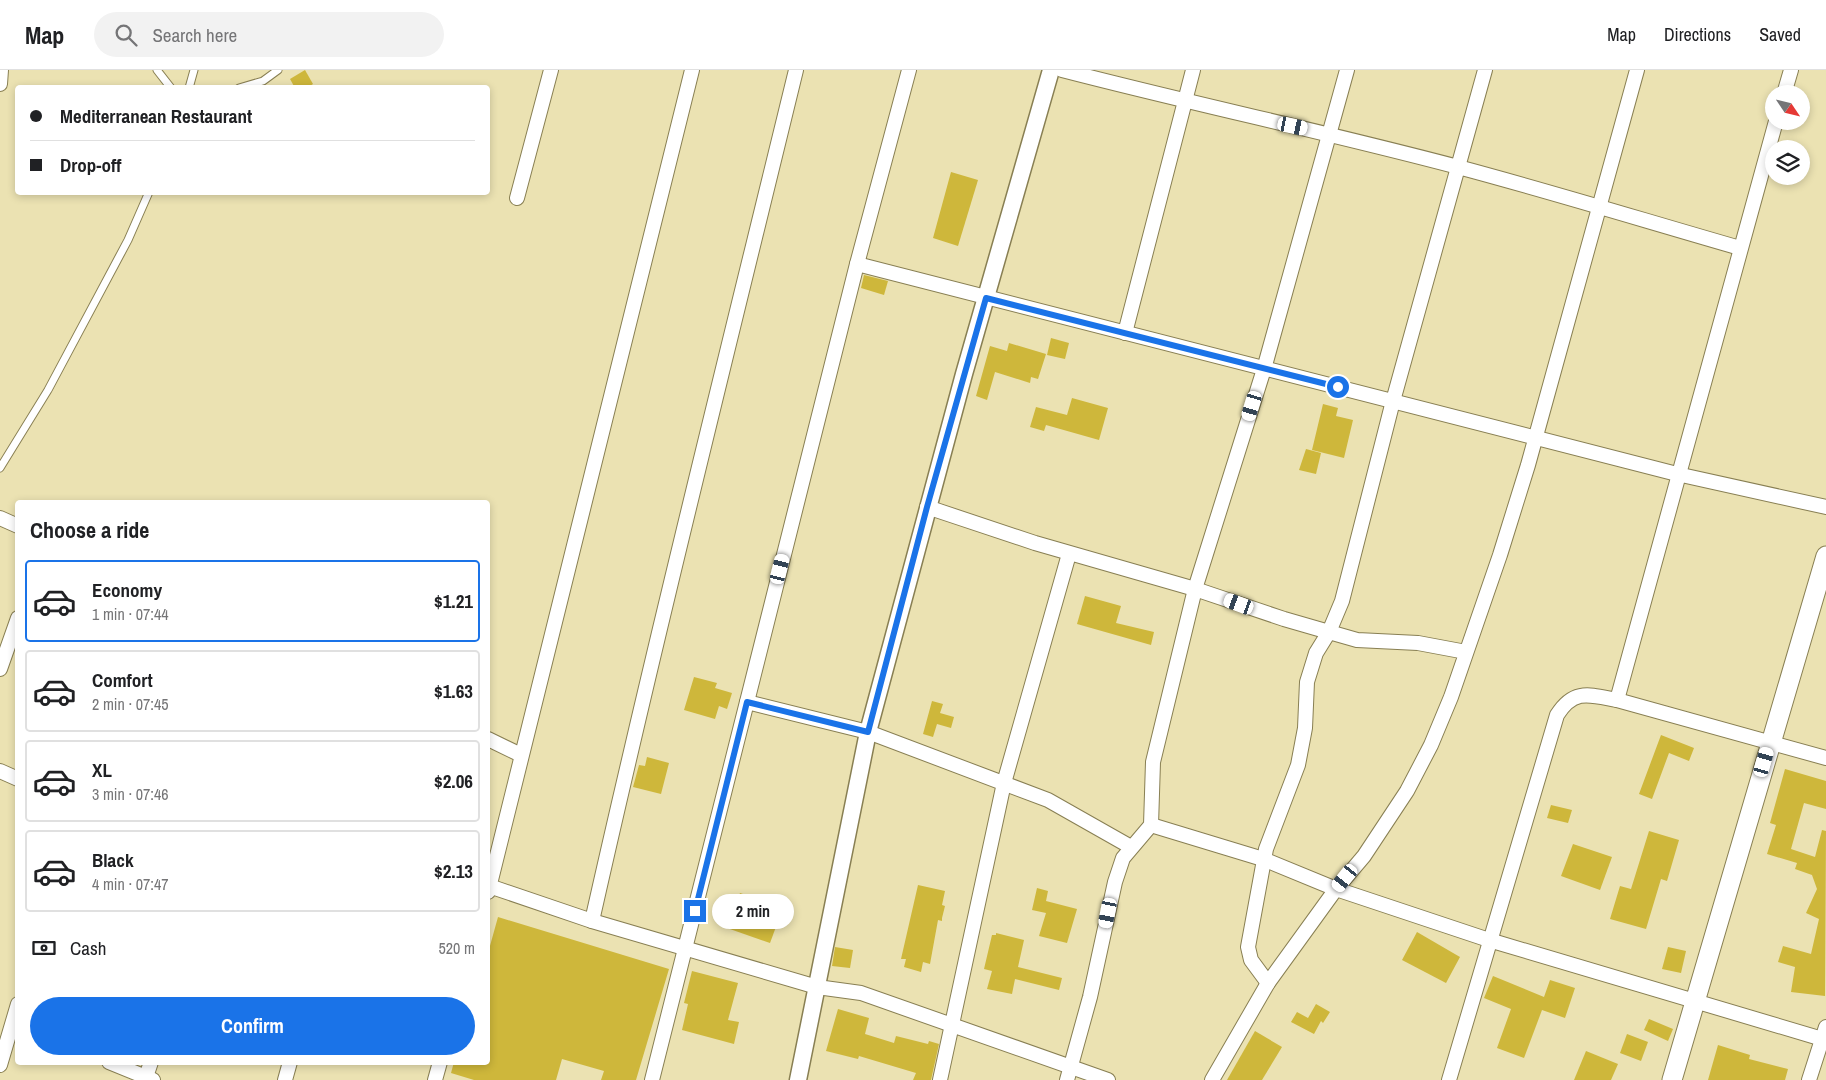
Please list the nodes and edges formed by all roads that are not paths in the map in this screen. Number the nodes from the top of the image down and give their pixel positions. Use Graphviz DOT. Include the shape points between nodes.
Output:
graph roads {
  1 [pos="2,70"];
  2 [pos="157,70"];
  3 [pos="194,70"];
  4 [pos="278,70"];
  5 [pos="551,70"];
  6 [pos="692,70"];
  7 [pos="796,70"];
  8 [pos="909,70"];
  9 [pos="1051,70"];
  10 [pos="1062,70"];
  11 [pos="1193,70"];
  12 [pos="1347,70"];
  13 [pos="1486,70"];
  14 [pos="1637,70"];
  15 [pos="1791,70"];
  16 [pos="0,84"];
  17 [pos="170,85"];
  18 [pos="190,85"];
  19 [pos="249,85"];
  20 [pos="1787,85"];
  21 [pos="1185,102"];
  22 [pos="1773,130"];
  23 [pos="1330,134"];
  24 [pos="1458,167"];
  25 [pos="148,195"];
  26 [pos="517,198"];
  27 [pos="1599,207"];
  28 [pos="1740,248"];
  29 [pos="857,264"];
  30 [pos="986,298"];
  31 [pos="1125,333"];
  32 [pos="1264,369"];
  33 [pos="1393,400"];
  34 [pos="1535,439"];
  35 [pos="0,468"];
  36 [pos="1677,474"];
  37 [pos="927,507"];
  38 [pos="1826,507"];
  39 [pos="0,518"];
  40 [pos="15,525"];
  41 [pos="1069,554"];
  42 [pos="1826,556"];
  43 [pos="1195,589"];
  44 [pos="15,626"];
  45 [pos="1329,632"];
  46 [pos="1466,652"];
  47 [pos="0,669"];
  48 [pos="1616,700"];
  49 [pos="747,702"];
  50 [pos="868,732"];
  51 [pos="490,740"];
  52 [pos="1770,743"];
  53 [pos="522,755"];
  54 [pos="1826,758"];
  55 [pos="0,771"];
  56 [pos="15,778"];
  57 [pos="1004,783"];
  58 [pos="1151,824"];
  59 [pos="1131,847"];
  60 [pos="1263,860"];
  61 [pos="490,881"];
  62 [pos="1336,889"];
  63 [pos="490,890"];
  64 [pos="592,921"];
  65 [pos="1490,940"];
  66 [pos="685,949"];
  67 [pos="1268,983"];
  68 [pos="817,987"];
  69 [pos="1695,1000"];
  70 [pos="15,1010"];
  71 [pos="9,1023"];
  72 [pos="952,1026"];
  73 [pos="1825,1035"];
  74 [pos="0,1065"];
  75 [pos="116,1065"];
  76 [pos="150,1065"];
  77 [pos="289,1065"];
  78 [pos="439,1065"];
  79 [pos="1069,1074"];
  80 [pos="148,1079"];
  81 [pos="285,1080"];
  82 [pos="435,1080"];
  83 [pos="652,1080"];
  84 [pos="798,1080"];
  85 [pos="940,1080"];
  86 [pos="1108,1080"];
  87 [pos="1212,1080"];
  88 [pos="1449,1080"];
  89 [pos="1672,1080"];
  90 [pos="1809,1080"];
  1 -- 16 [label="street"];
  2 -- 17 [label="lane"];
  3 -- 18 [label="lane"];
  4 -- 19 [label="lane" via="263,81"];
  5 -- 26 [label="street"];
  6 -- 53 [label="street"];
  7 -- 64 [label="street" via="703,459 651,658"];
  8 -- 29 [label="street"];
  9 -- 30 [label="street"];
  10 -- 21 [label="street"];
  11 -- 21 [label="street"];
  12 -- 23 [label="street"];
  13 -- 24 [label="street"];
  14 -- 27 [label="street"];
  15 -- 20 [label="street"];
  21 -- 23 [label="street"];
  21 -- 31 [label="street"];
  22 -- 28 [label="street"];
  23 -- 24 [label="street"];
  23 -- 32 [label="street"];
  24 -- 27 [label="street"];
  24 -- 33 [label="street"];
  25 -- 35 [label="lane" via="128,240 48,390"];
  27 -- 28 [label="street"];
  27 -- 34 [label="street"];
  28 -- 36 [label="street"];
  29 -- 30 [label="street"];
  29 -- 49 [label="street"];
  30 -- 31 [label="street"];
  30 -- 37 [label="street"];
  31 -- 32 [label="street"];
  32 -- 33 [label="street"];
  32 -- 43 [label="street"];
  33 -- 34 [label="street"];
  33 -- 45 [label="street" via="1342,601"];
  34 -- 36 [label="street"];
  34 -- 46 [label="street"];
  36 -- 38 [label="street"];
  36 -- 48 [label="street"];
  37 -- 41 [label="street"];
  37 -- 50 [label="street"];
  39 -- 40 [label="street"];
  41 -- 43 [label="street"];
  41 -- 57 [label="street"];
  42 -- 52 [label="main road"];
  43 -- 45 [label="street"];
  43 -- 58 [label="street" via="1153,762"];
  44 -- 47 [label="street"];
  45 -- 46 [label="street" via="1358,640 1418,643"];
  45 -- 60 [label="street" via="1316,653 1307,682 1305,728 1298,765"];
  46 -- 62 [label="street" via="1431,745 1406,791 1364,856"];
  48 -- 52 [label="street"];
  48 -- 65 [label="street" via="1582,694 1564,704 1557,714"];
  49 -- 50 [label="street"];
  49 -- 66 [label="street"];
  50 -- 57 [label="street"];
  50 -- 68 [label="street"];
  51 -- 53 [label="street"];
  52 -- 54 [label="street"];
  52 -- 69 [label="main road"];
  53 -- 61 [label="street"];
  55 -- 56 [label="street"];
  57 -- 59 [label="street" via="1074,813"];
  57 -- 72 [label="street"];
  58 -- 59 [label="street"];
  58 -- 60 [label="street"];
  59 -- 79 [label="street" via="1115,882"];
  60 -- 62 [label="street"];
  60 -- 67 [label="street" via="1248,947 1251,960"];
  62 -- 65 [label="street"];
  62 -- 67 [label="street"];
  63 -- 64 [label="street"];
  64 -- 66 [label="street"];
  65 -- 69 [label="street"];
  65 -- 88 [label="street"];
  66 -- 68 [label="street"];
  66 -- 83 [label="street"];
  67 -- 87 [label="street"];
  68 -- 72 [label="street" via="861,993"];
  68 -- 84 [label="street"];
  69 -- 73 [label="street"];
  69 -- 89 [label="main road"];
  70 -- 71 [label="street"];
  71 -- 74 [label="street"];
  72 -- 79 [label="street"];
  72 -- 85 [label="street"];
  73 -- 90 [label="street"];
  75 -- 80 [label="street"];
  76 -- 80 [label="street"];
  77 -- 81 [label="street"];
  78 -- 82 [label="street"];
  79 -- 86 [label="street"];
}
